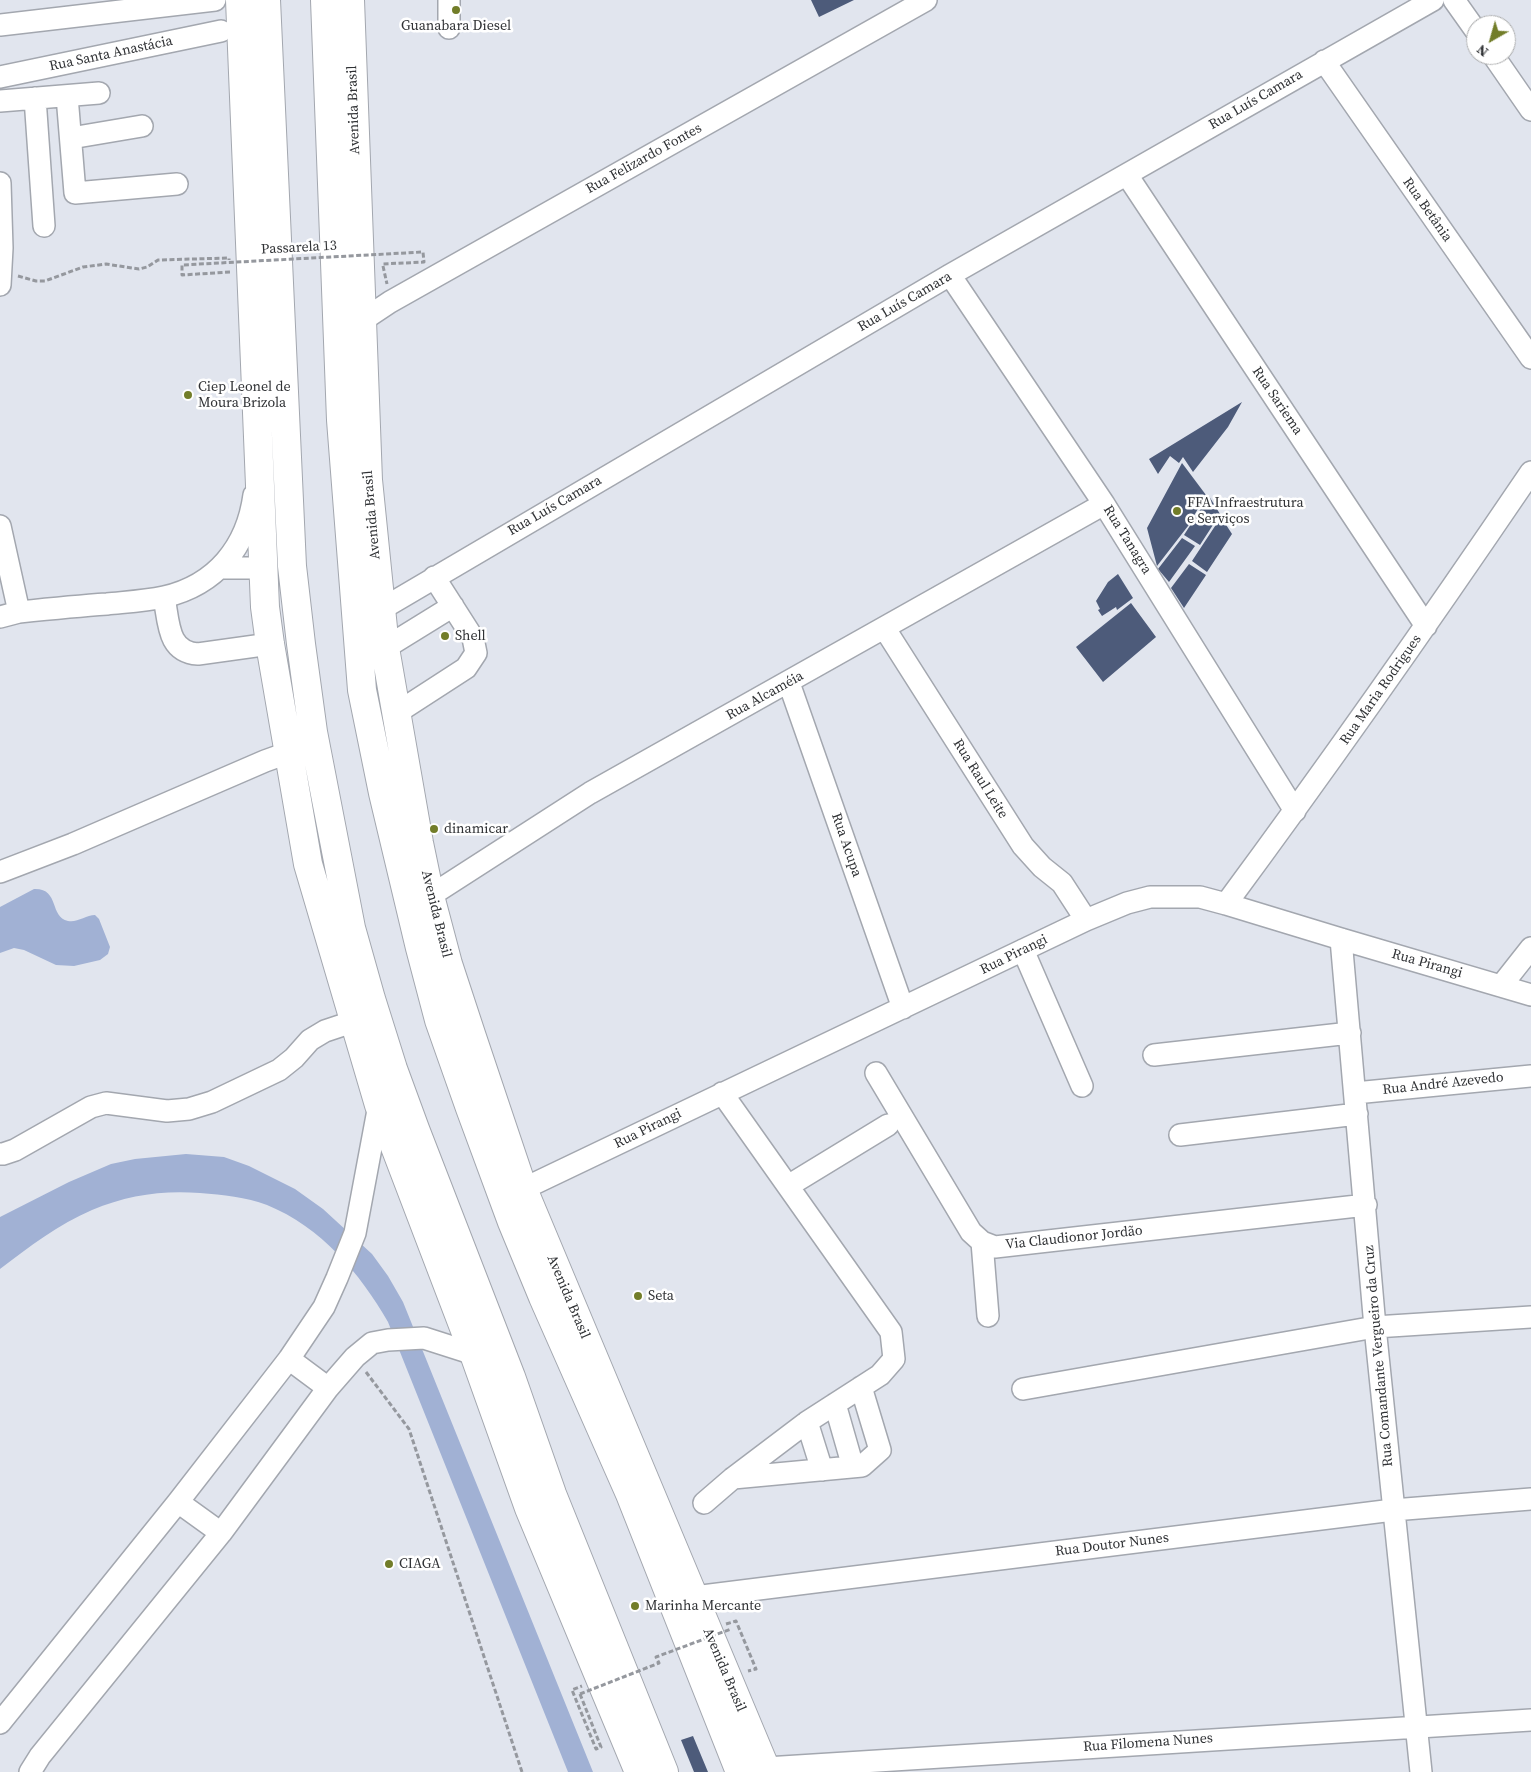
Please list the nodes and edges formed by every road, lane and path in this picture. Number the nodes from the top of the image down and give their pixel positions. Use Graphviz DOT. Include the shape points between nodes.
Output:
graph roads {
  1 [pos="215,0"];
  2 [pos="240,0"];
  3 [pos="266,0"];
  4 [pos="325,0"];
  5 [pos="350,0"];
  6 [pos="448,0"];
  7 [pos="926,0"];
  8 [pos="1433,0"];
  9 [pos="1454,0"];
  10 [pos="1466,17"];
  11 [pos="0,25"];
  12 [pos="449,28"];
  13 [pos="221,31"];
  14 [pos="1324,61"];
  15 [pos="1499,65"];
  16 [pos="0,77"];
  17 [pos="99,94"];
  18 [pos="67,96"];
  19 [pos="35,98"];
  20 [pos="0,100"];
  21 [pos="1531,110"];
  22 [pos="142,126"];
  23 [pos="71,138"];
  24 [pos="1127,175"];
  25 [pos="0,183"];
  26 [pos="177,184"];
  27 [pos="44,226"];
  28 [pos="383,264"];
  29 [pos="0,275"];
  30 [pos="950,275"];
  31 [pos="0,285"];
  32 [pos="362,320"];
  33 [pos="1531,358"];
  34 [pos="341,420"];
  35 [pos="259,463"];
  36 [pos="1531,472"];
  37 [pos="1104,504"];
  38 [pos="0,526"];
  39 [pos="220,568"];
  40 [pos="264,568"];
  41 [pos="434,577"];
  42 [pos="164,597"];
  43 [pos="453,606"];
  44 [pos="380,610"];
  45 [pos="10,614"];
  46 [pos="1426,626"];
  47 [pos="885,629"];
  48 [pos="270,644"];
  49 [pos="385,648"];
  50 [pos="790,683"];
  51 [pos="396,714"];
  52 [pos="290,752"];
  53 [pos="1295,811"];
  54 [pos="0,872"];
  55 [pos="430,896"];
  56 [pos="1226,904"];
  57 [pos="1086,920"];
  58 [pos="1341,939"];
  59 [pos="1531,948"];
  60 [pos="1023,950"];
  61 [pos="1501,986"];
  62 [pos="1531,994"];
  63 [pos="903,1008"];
  64 [pos="355,1021"];
  65 [pos="1350,1033"];
  66 [pos="1154,1055"];
  67 [pos="876,1073"];
  68 [pos="1531,1076"];
  69 [pos="1082,1086"];
  70 [pos="722,1093"];
  71 [pos="1355,1093"];
  72 [pos="379,1104"];
  73 [pos="1357,1114"];
  74 [pos="888,1125"];
  75 [pos="1180,1135"];
  76 [pos="0,1154"];
  77 [pos="788,1186"];
  78 [pos="523,1189"];
  79 [pos="1366,1205"];
  80 [pos="982,1242"];
  81 [pos="988,1316"];
  82 [pos="1531,1317"];
  83 [pos="1375,1326"];
  84 [pos="474,1354"];
  85 [pos="355,1357"];
  86 [pos="289,1359"];
  87 [pos="861,1387"];
  88 [pos="328,1388"];
  89 [pos="1023,1389"];
  90 [pos="835,1404"];
  91 [pos="807,1422"];
  92 [pos="853,1467"];
  93 [pos="822,1470"];
  94 [pos="733,1478"];
  95 [pos="1531,1499"];
  96 [pos="178,1502"];
  97 [pos="704,1503"];
  98 [pos="1393,1510"];
  99 [pos="221,1533"];
  100 [pos="694,1598"];
  101 [pos="731,1629"];
  102 [pos="591,1687"];
  103 [pos="1531,1720"];
  104 [pos="0,1723"];
  105 [pos="1416,1726"];
  106 [pos="758,1771"];
  107 [pos="30,1772"];
  108 [pos="522,1772"];
  109 [pos="639,1772"];
  110 [pos="664,1772"];
  111 [pos="1421,1772"];
  1 -- 11 [label="street"];
  2 -- 35 [label="highway"];
  3 -- 110 [label="highway" via="292,566 313,732 352,928 393,1069 415,1129 511,1377 552,1494"];
  4 -- 34 [label="highway, Avenida Brasil"];
  5 -- 32 [label="highway, Avenida Brasil"];
  6 -- 12 [label="street"];
  7 -- 32 [label="street, Rua Felizardo Fontes"];
  8 -- 14 [label="street, Rua Luís Camara"];
  9 -- 10 [label="street"];
  13 -- 16 [label="street, Rua Santa Anastácia"];
  14 -- 24 [label="street, Rua Luís Camara"];
  14 -- 33 [label="street, Rua Betânia"];
  15 -- 21 [label="street"];
  17 -- 18 [label="street"];
  18 -- 19 [label="street"];
  18 -- 23 [label="street"];
  19 -- 20 [label="street"];
  19 -- 27 [label="street"];
  22 -- 23 [label="street"];
  23 -- 26 [label="street" via="75,193"];
  24 -- 30 [label="street, Rua Luís Camara"];
  24 -- 46 [label="street, Rua Sariema"];
  25 -- 29 [label="street"];
  28 -- 29 [label="path, Passarela 13, bridge" via="424,262 423,252 182,265 182,275 230,272 229,258 158,260 147,268 139,269 106,264 83,267 45,281"];
  29 -- 31 [label="street"];
  30 -- 37 [label="street, Rua Tanagra"];
  30 -- 41 [label="street, Rua Luís Camara"];
  32 -- 44 [label="highway, Avenida Brasil" via="368,480"];
  34 -- 55 [label="highway" via="354,473 365,595 402,820"];
  34 -- 106 [label="highway, Avenida Brasil" via="362,690 382,793 439,1020 546,1306"];
  35 -- 39 [label="street" via="248,523 237,547"];
  35 -- 40 [label="highway"];
  36 -- 46 [label="street, Rua Maria Rodrigues"];
  37 -- 47 [label="street, Rua Alcaméia"];
  37 -- 53 [label="street, Rua Tanagra"];
  38 -- 45 [label="street"];
  39 -- 40 [label="street"];
  39 -- 42 [label="street" via="198,584"];
  40 -- 48 [label="highway"];
  41 -- 43 [label="street"];
  41 -- 44 [label="street, Rua Luís Camara"];
  42 -- 45 [label="street"];
  42 -- 48 [label="street" via="173,640 188,653"];
  43 -- 49 [label="street"];
  43 -- 51 [label="street" via="473,638 476,653 466,668"];
  44 -- 49 [label="highway, Avenida Brasil"];
  46 -- 53 [label="street, Rua Maria Rodrigues"];
  47 -- 50 [label="street, Rua Alcaméia"];
  47 -- 57 [label="street, Rua Raul Leite" via="1023,846 1062,883"];
  48 -- 52 [label="highway"];
  49 -- 51 [label="highway, Avenida Brasil"];
  50 -- 55 [label="street, Rua Alcaméia" via="590,793"];
  50 -- 63 [label="street, Rua Acupa"];
  51 -- 55 [label="highway, Avenida Brasil"];
  52 -- 54 [label="street"];
  52 -- 64 [label="highway" via="308,864"];
  53 -- 56 [label="street, Rua Maria Rodrigues"];
  55 -- 78 [label="highway, Avenida Brasil" via="470,1034"];
  56 -- 57 [label="street, Rua Pirangi" via="1200,898 1150,897"];
  56 -- 58 [label="street, Rua Pirangi"];
  57 -- 60 [label="street, Rua Pirangi"];
  58 -- 61 [label="street, Rua Pirangi"];
  58 -- 65 [label="street, Rua Comandante Vergueiro da Cruz"];
  59 -- 61 [label="street"];
  60 -- 63 [label="street, Rua Pirangi"];
  60 -- 69 [label="street"];
  61 -- 62 [label="street, Rua Pirangi"];
  63 -- 70 [label="street, Rua Pirangi"];
  64 -- 72 [label="highway"];
  64 -- 76 [label="street" via="325,1031 310,1040 279,1070 212,1102 167,1111 106,1103 91,1107 15,1150"];
  65 -- 66 [label="street"];
  65 -- 71 [label="street, Rua Comandante Vergueiro da Cruz"];
  67 -- 80 [label="street" via="971,1232"];
  68 -- 71 [label="street, Rua André Azevedo"];
  70 -- 77 [label="street"];
  70 -- 78 [label="street, Rua Pirangi"];
  71 -- 73 [label="street, Rua Comandante Vergueiro da Cruz"];
  72 -- 84 [label="highway"];
  72 -- 86 [label="street" via="355,1233 324,1308"];
  73 -- 75 [label="street"];
  73 -- 79 [label="street, Rua Comandante Vergueiro da Cruz"];
  74 -- 77 [label="street"];
  77 -- 87 [label="street" via="891,1332 894,1358 880,1375"];
  78 -- 100 [label="highway, Avenida Brasil"];
  79 -- 80 [label="street, Via Claudionor Jordão" via="1006,1246 994,1247"];
  79 -- 83 [label="street, Rua Comandante Vergueiro da Cruz"];
  80 -- 81 [label="street"];
  82 -- 83 [label="street"];
  83 -- 89 [label="street"];
  83 -- 98 [label="street, Rua Comandante Vergueiro da Cruz"];
  84 -- 85 [label="street" via="424,1338 372,1343"];
  84 -- 102 [label="highway"];
  85 -- 88 [label="street"];
  85 -- 108 [label="path" via="409,1429"];
  86 -- 88 [label="street"];
  86 -- 96 [label="street"];
  87 -- 90 [label="street"];
  87 -- 92 [label="street" via="880,1450 862,1466"];
  88 -- 99 [label="street"];
  90 -- 91 [label="street"];
  90 -- 92 [label="street"];
  91 -- 93 [label="street"];
  91 -- 94 [label="street"];
  92 -- 93 [label="street"];
  93 -- 94 [label="street"];
  94 -- 97 [label="street"];
  95 -- 98 [label="street, Rua Doutor Nunes"];
  96 -- 99 [label="street"];
  96 -- 104 [label="street"];
  98 -- 100 [label="street, Rua Doutor Nunes"];
  98 -- 105 [label="street, Rua Comandante Vergueiro da Cruz"];
  99 -- 107 [label="street"];
  100 -- 106 [label="highway, Avenida Brasil"];
  101 -- 102 [label="path, bridge" via="656,1657 659,1662"];
  102 -- 102 [label="path" via="572,1690 596,1749 601,1747"];
  102 -- 109 [label="highway"];
  103 -- 105 [label="street, Rua Filomena Nunes"];
  105 -- 106 [label="street, Rua Filomena Nunes"];
  105 -- 111 [label="street, Rua Comandante Vergueiro da Cruz"];
}
